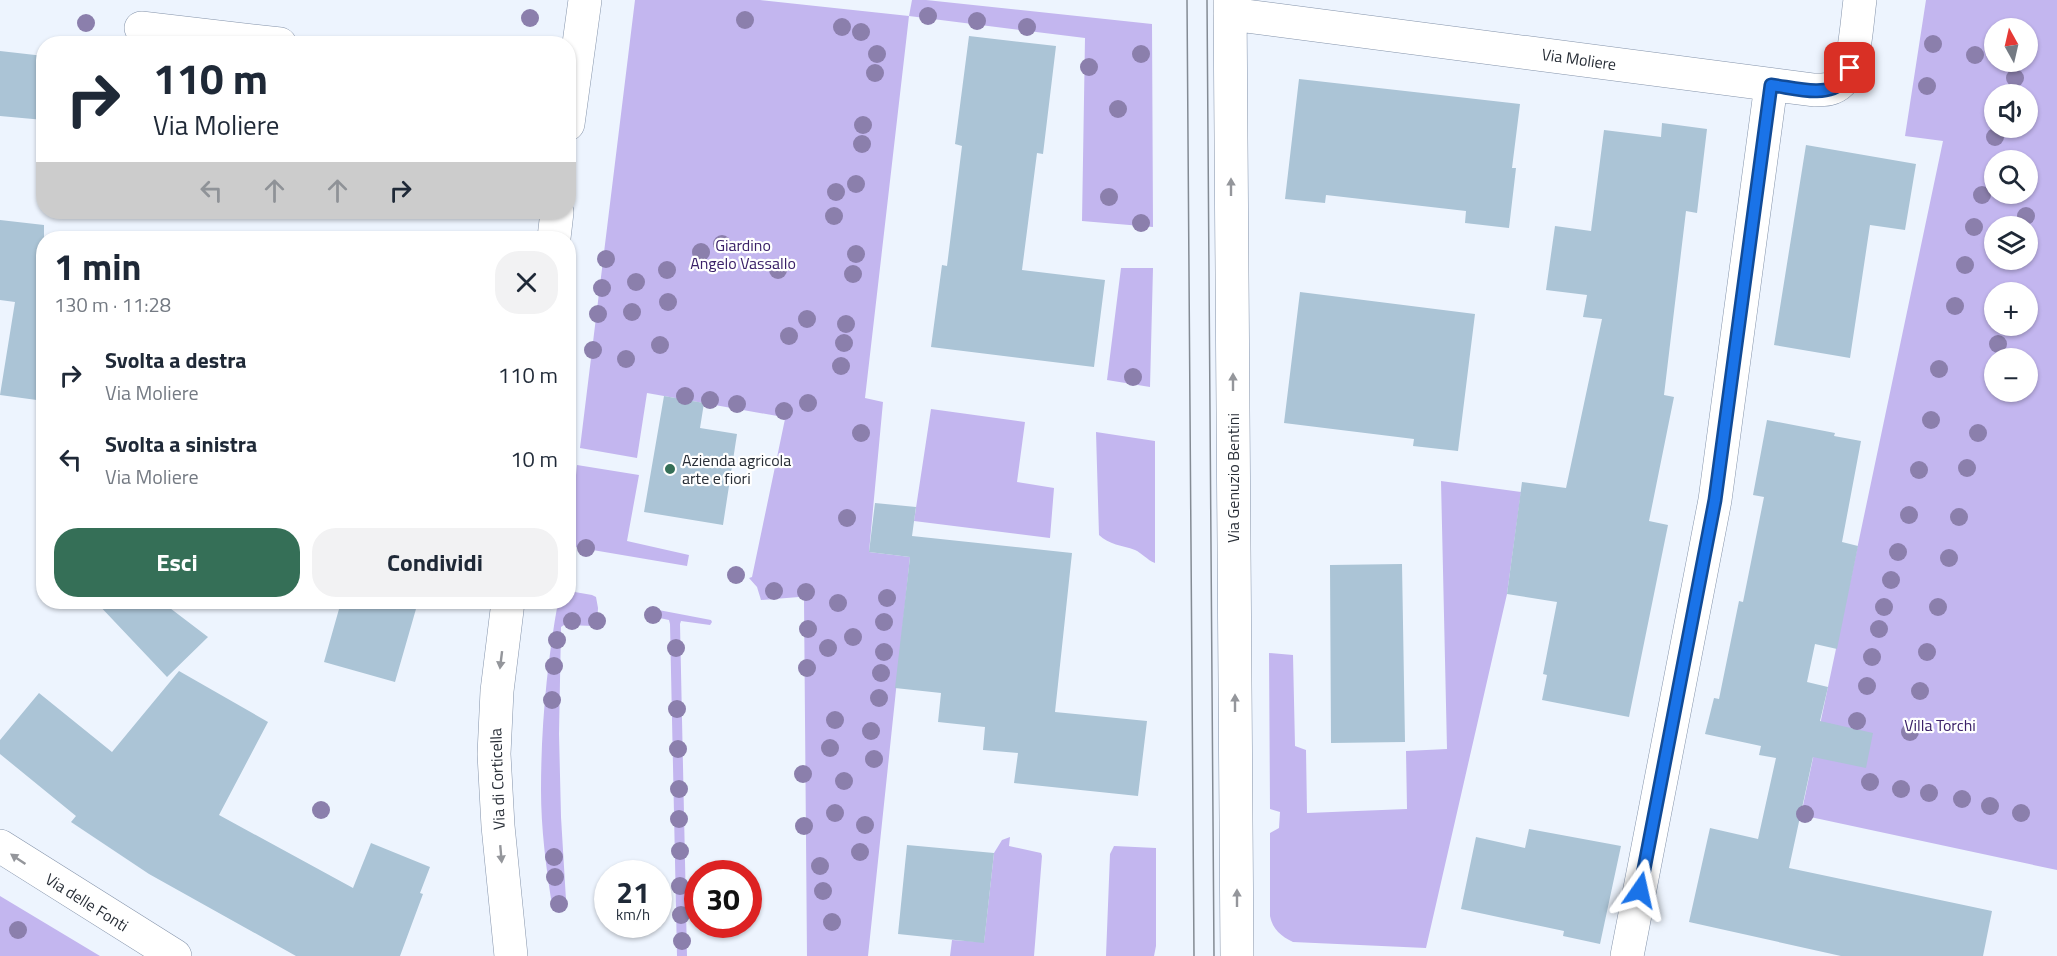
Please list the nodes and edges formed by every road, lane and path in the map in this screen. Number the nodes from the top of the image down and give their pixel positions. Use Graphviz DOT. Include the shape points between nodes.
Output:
graph roads {
  1 [pos="585,0"];
  2 [pos="1860,0"];
  3 [pos="1230,7"];
  4 [pos="141,28"];
  5 [pos="210,36"];
  6 [pos="576,53"];
  7 [pos="1771,85"];
  8 [pos="507,609"];
  9 [pos="0,846"];
  10 [pos="175,956"];
  11 [pos="511,956"];
  12 [pos="1237,956"];
  13 [pos="1627,956"];
  1 -- 6 [label="street"];
  2 -- 7 [label="street, Via Moliere" via="1850,68 1843,81 1830,90"];
  3 -- 7 [label="street, Via Moliere"];
  12 -- 3 [label="street, Via Genuzio Bentini, one-way"];
  4 -- 5 [label="street"];
  7 -- 13 [label="street" via="1715,500"];
  8 -- 11 [label="street, Via di Corticella, one-way" via="494,754"];
  10 -- 9 [label="street, Via delle Fonti, one-way"];
}
